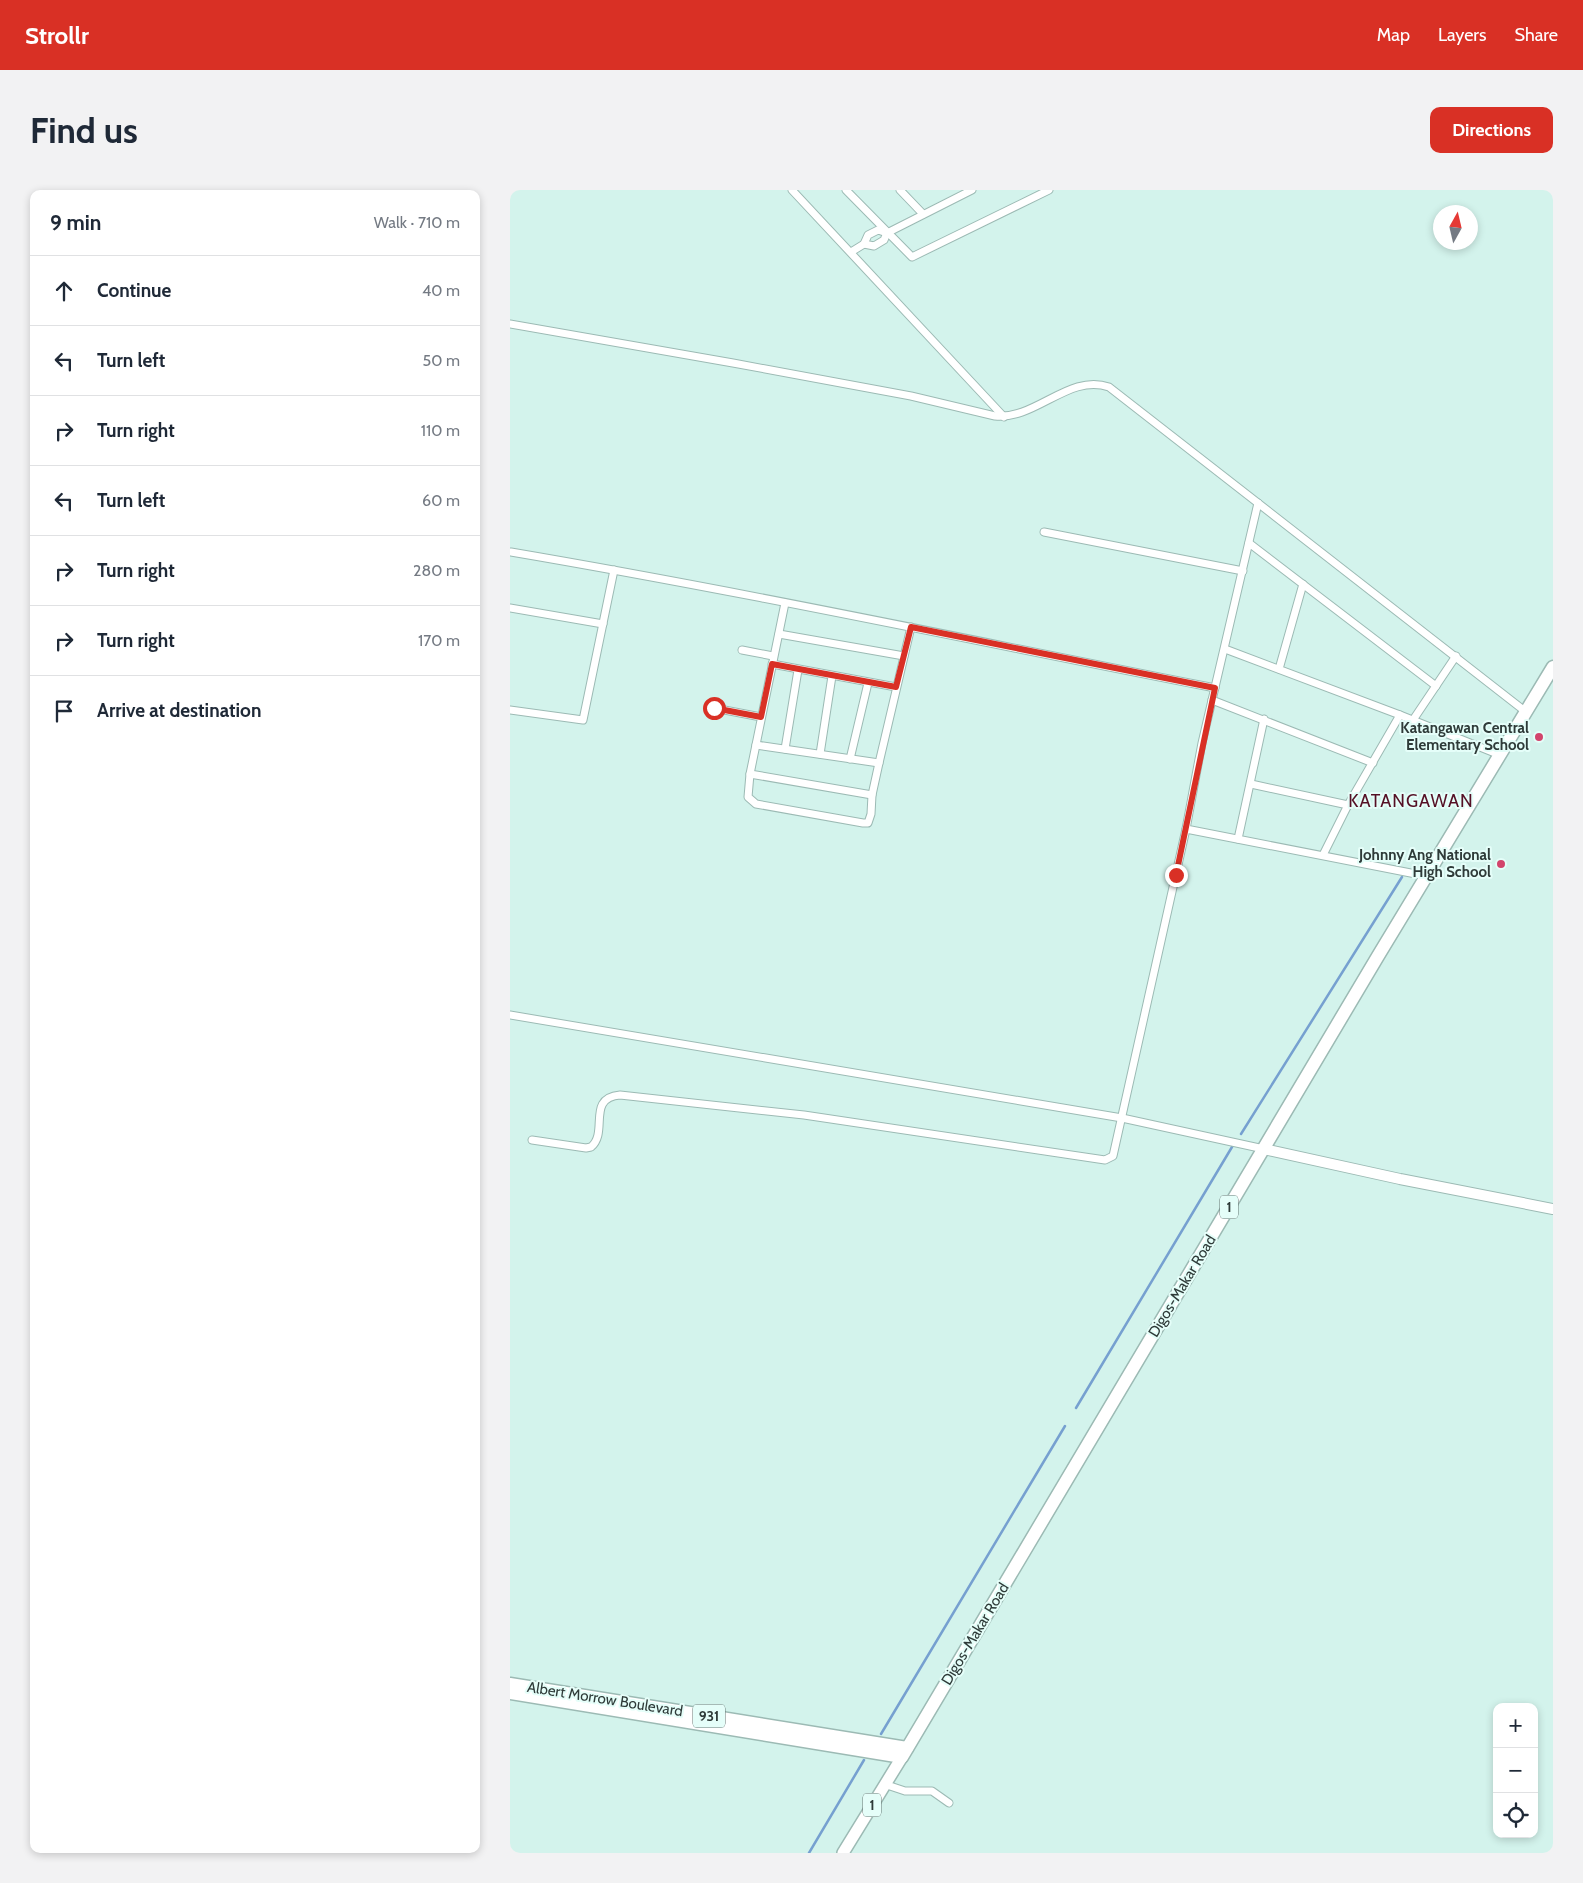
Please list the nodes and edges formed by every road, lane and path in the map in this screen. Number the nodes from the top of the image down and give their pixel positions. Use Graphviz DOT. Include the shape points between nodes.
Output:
graph roads {
  1 [pos="792,190"];
  2 [pos="846,190"];
  3 [pos="900,190"];
  4 [pos="972,190"];
  5 [pos="1050,190"];
  6 [pos="923,214"];
  7 [pos="886,232"];
  8 [pos="864,244"];
  9 [pos="851,252"];
  10 [pos="510,324"];
  11 [pos="1004,417"];
  12 [pos="1258,503"];
  13 [pos="1044,532"];
  14 [pos="1249,543"];
  15 [pos="511,552"];
  16 [pos="614,570"];
  17 [pos="1243,570"];
  18 [pos="1303,584"];
  19 [pos="785,603"];
  20 [pos="510,608"];
  21 [pos="603,624"];
  22 [pos="911,627"];
  23 [pos="779,634"];
  24 [pos="1225,648"];
  25 [pos="742,650"];
  26 [pos="774,656"];
  27 [pos="904,656"];
  28 [pos="1456,656"];
  29 [pos="772,664"];
  30 [pos="1553,667"];
  31 [pos="1279,669"];
  32 [pos="798,670"];
  33 [pos="832,676"];
  34 [pos="868,683"];
  35 [pos="1436,686"];
  36 [pos="896,687"];
  37 [pos="1215,688"];
  38 [pos="1212,700"];
  39 [pos="714,708"];
  40 [pos="510,710"];
  41 [pos="1526,712"];
  42 [pos="1400,715"];
  43 [pos="761,717"];
  44 [pos="1264,719"];
  45 [pos="1413,720"];
  46 [pos="756,745"];
  47 [pos="785,749"];
  48 [pos="820,754"];
  49 [pos="1500,755"];
  50 [pos="850,759"];
  51 [pos="878,763"];
  52 [pos="1373,763"];
  53 [pos="750,774"];
  54 [pos="1250,784"];
  55 [pos="872,795"];
  56 [pos="1348,805"];
  57 [pos="1186,829"];
  58 [pos="1238,839"];
  59 [pos="1322,855"];
  60 [pos="1426,876"];
  61 [pos="510,1015"];
  62 [pos="1122,1118"];
  63 [pos="532,1140"];
  64 [pos="1264,1149"];
  65 [pos="1553,1210"];
  66 [pos="510,1684"];
  67 [pos="510,1693"];
  68 [pos="905,1753"];
  69 [pos="884,1784"];
  70 [pos="949,1803"];
  71 [pos="842,1853"];
  1 -- 9 [label="street"];
  2 -- 7 [label="street"];
  3 -- 6 [label="street"];
  4 -- 6 [label="street"];
  5 -- 7 [label="street" via="912,258"];
  6 -- 7 [label="street"];
  7 -- 8 [label="street" via="878,230 868,235"];
  7 -- 8 [label="street" via="884,240 874,246"];
  8 -- 9 [label="street"];
  9 -- 11 [label="street"];
  10 -- 11 [label="street" via="752,366"];
  11 -- 12 [label="street" via="1021,413 1083,385 1109,386"];
  12 -- 14 [label="street"];
  12 -- 28 [label="street"];
  13 -- 17 [label="street"];
  14 -- 17 [label="street"];
  14 -- 18 [label="street"];
  15 -- 16 [label="street"];
  16 -- 19 [label="street"];
  16 -- 21 [label="street"];
  17 -- 24 [label="street"];
  18 -- 31 [label="street"];
  18 -- 35 [label="street"];
  19 -- 22 [label="street"];
  19 -- 23 [label="street"];
  20 -- 21 [label="street"];
  21 -- 40 [label="street" via="584,720"];
  22 -- 27 [label="street"];
  22 -- 37 [label="street"];
  23 -- 26 [label="street"];
  23 -- 27 [label="street"];
  24 -- 31 [label="street"];
  24 -- 37 [label="street"];
  25 -- 26 [label="street"];
  26 -- 29 [label="street"];
  27 -- 36 [label="street"];
  28 -- 35 [label="street"];
  28 -- 41 [label="street"];
  29 -- 32 [label="street"];
  29 -- 43 [label="street"];
  30 -- 41 [label="highway, Digos-Makar Road / 1"];
  31 -- 42 [label="street"];
  32 -- 33 [label="street"];
  32 -- 47 [label="street"];
  33 -- 34 [label="street"];
  33 -- 48 [label="street"];
  34 -- 36 [label="street"];
  34 -- 50 [label="street"];
  35 -- 45 [label="street"];
  36 -- 51 [label="street"];
  37 -- 38 [label="street"];
  38 -- 44 [label="street"];
  38 -- 57 [label="street"];
  39 -- 43 [label="street"];
  41 -- 49 [label="highway, Digos-Makar Road / 1"];
  42 -- 45 [label="street"];
  42 -- 52 [label="street"];
  43 -- 46 [label="street"];
  44 -- 52 [label="street"];
  44 -- 54 [label="street"];
  45 -- 49 [label="street"];
  46 -- 47 [label="street"];
  46 -- 53 [label="street"];
  47 -- 48 [label="street"];
  48 -- 50 [label="street"];
  49 -- 60 [label="highway, Digos-Makar Road / 1"];
  50 -- 51 [label="street"];
  51 -- 55 [label="street"];
  52 -- 56 [label="street"];
  53 -- 55 [label="street"];
  53 -- 55 [label="street" via="748,797 756,804 862,823 870,820"];
  54 -- 56 [label="street"];
  54 -- 58 [label="street"];
  56 -- 59 [label="street"];
  57 -- 58 [label="street"];
  57 -- 62 [label="street"];
  58 -- 59 [label="street"];
  59 -- 60 [label="street"];
  60 -- 64 [label="highway, Digos-Makar Road / 1"];
  61 -- 62 [label="street"];
  62 -- 63 [label="street" via="1113,1156 1105,1160 804,1114 620,1094 604,1099 596,1140 591,1147"];
  62 -- 64 [label="street"];
  64 -- 65 [label="street"];
  64 -- 68 [label="highway, Digos-Makar Road / 1"];
  66 -- 68 [label="highway, Albert Morrow Boulevard / 931"];
  67 -- 68 [label="highway, Albert Morrow Boulevard / 931"];
  68 -- 69 [label="main road, Digos-Makar Road / 1"];
  69 -- 70 [label="street" via="905,1791 932,1791"];
  69 -- 71 [label="main road, Digos-Makar Road / 1"];
}
